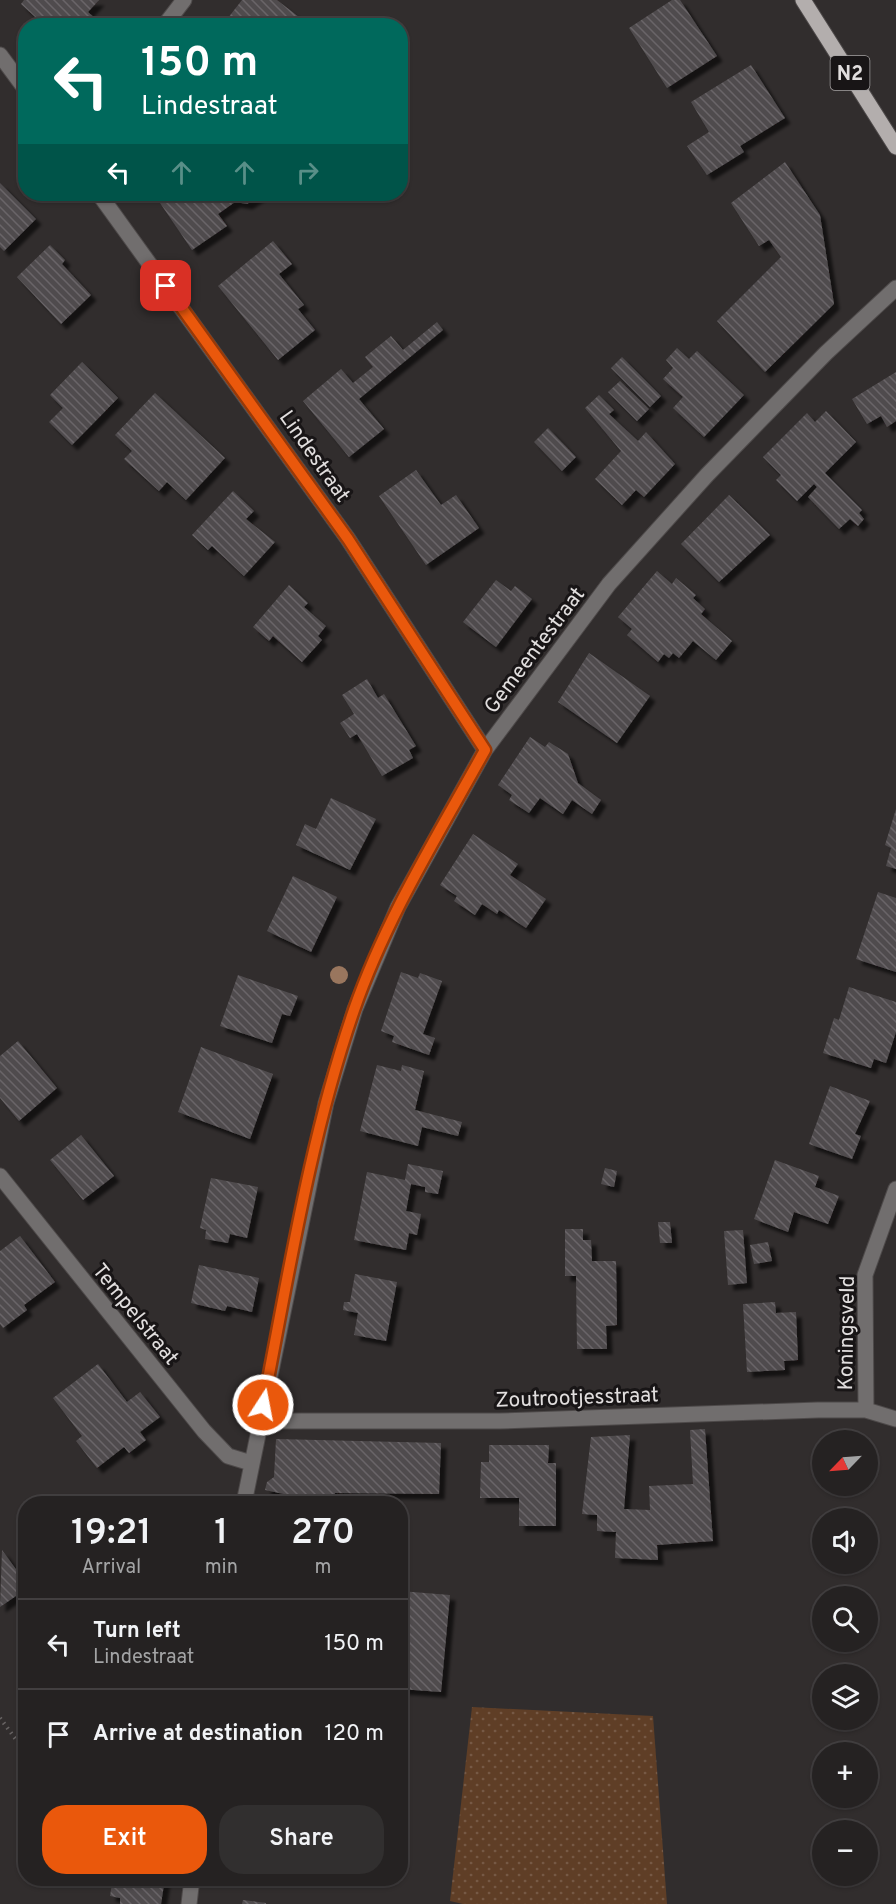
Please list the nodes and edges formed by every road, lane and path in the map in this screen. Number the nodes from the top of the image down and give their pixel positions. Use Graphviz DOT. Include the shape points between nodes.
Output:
graph roads {
  1 [pos="184,0"];
  2 [pos="803,0"];
  3 [pos="170,18"];
  4 [pos="0,55"];
  5 [pos="18,79"];
  6 [pos="896,147"];
  7 [pos="104,201"];
  8 [pos="896,288"];
  9 [pos="485,750"];
  10 [pos="0,1176"];
  11 [pos="896,1189"];
  12 [pos="866,1410"];
  13 [pos="896,1419"];
  14 [pos="259,1427"];
  15 [pos="251,1463"];
  16 [pos="245,1496"];
  17 [pos="0,1718"];
  18 [pos="18,1742"];
  19 [pos="191,1886"];
  20 [pos="189,1904"];
  1 -- 3 [label="street"];
  2 -- 6 [label="main road, N2"];
  4 -- 5 [label="street"];
  7 -- 9 [label="street, Lindestraat" via="341,530"];
  8 -- 9 [label="street, Gemeentestraat" via="826,353 656,530 561,645"];
  9 -- 14 [label="street, Gemeentestraat" via="398,907 355,1009 326,1103"];
  10 -- 15 [label="street, Tempelstraat" via="204,1431 228,1456"];
  11 -- 12 [label="street, Koningsveld" via="866,1275"];
  12 -- 13 [label="street, Zoutrootjesstraat"];
  12 -- 14 [label="street, Zoutrootjesstraat" via="477,1421 274,1421"];
  14 -- 15 [label="street, Gemeentestraat"];
  15 -- 16 [label="street, Gemeentestraat"];
  17 -- 18 [label="path"];
  19 -- 20 [label="street"];
}
